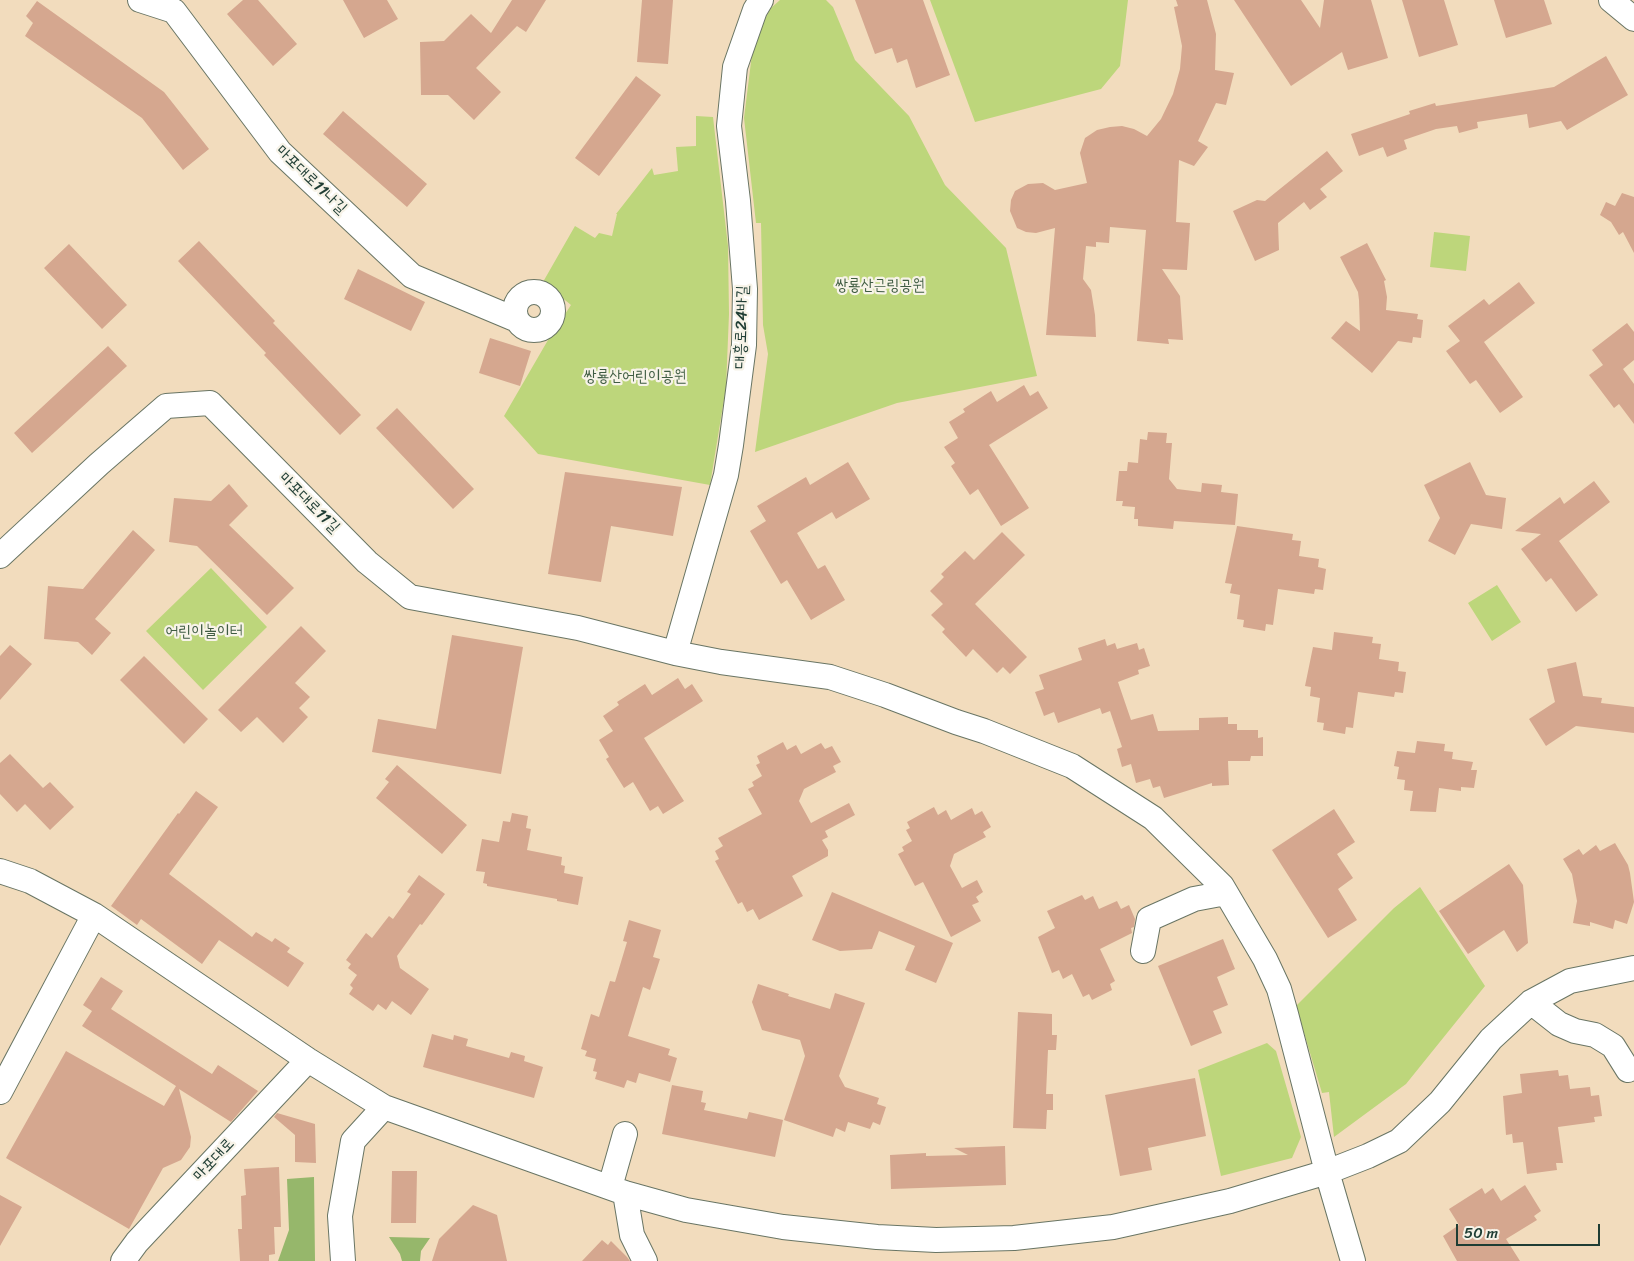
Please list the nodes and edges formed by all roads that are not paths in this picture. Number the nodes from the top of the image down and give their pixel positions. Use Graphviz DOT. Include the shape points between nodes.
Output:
graph roads {
  1 [pos="140,0"];
  2 [pos="761,0"];
  3 [pos="1611,0"];
  4 [pos="1634,19"];
  5 [pos="517,320"];
  6 [pos="0,556"];
  7 [pos="675,653"];
  8 [pos="0,870"];
  9 [pos="1226,892"];
  10 [pos="94,916"];
  11 [pos="1143,951"];
  12 [pos="1634,968"];
  13 [pos="1531,1002"];
  14 [pos="308,1060"];
  15 [pos="1628,1070"];
  16 [pos="0,1092"];
  17 [pos="384,1106"];
  18 [pos="626,1134"];
  19 [pos="1326,1172"];
  20 [pos="617,1190"];
  21 [pos="123,1261"];
  22 [pos="343,1261"];
  23 [pos="645,1261"];
  24 [pos="1353,1261"];
  1 -- 5 [label="street, 마포대로11나길" via="174,12 280,152 412,276"];
  2 -- 7 [label="street, 대흥로24바길" via="735,67 729,126 746,289 744,345 734,428 726,475"];
  3 -- 4 [label="street"];
  6 -- 7 [label="street, 마포대로11길" via="166,406 210,403 368,562 410,597 578,628"];
  7 -- 9 [label="street, 마포대로11길" via="830,677 1072,766 1153,818"];
  8 -- 10 [label="street" via="30,881"];
  9 -- 11 [label="street" via="1194,898 1150,919"];
  9 -- 19 [label="street, 마포대로11길" via="1265,959 1278,989"];
  10 -- 14 [label="street"];
  10 -- 16 [label="street"];
  12 -- 13 [label="street" via="1570,981"];
  13 -- 15 [label="street" via="1559,1024 1595,1035 1613,1046"];
  13 -- 19 [label="street" via="1492,1039 1440,1102 1399,1140"];
  14 -- 17 [label="street"];
  14 -- 21 [label="street, 마포대로"];
  17 -- 20 [label="street"];
  17 -- 22 [label="street" via="353,1141 340,1216"];
  18 -- 20 [label="street"];
  19 -- 20 [label="street" via="1230,1201 1113,1227 1023,1237 936,1240 783,1227 686,1210"];
  19 -- 24 [label="street, 마포대로11길"];
  20 -- 23 [label="street" via="632,1235"];
}
